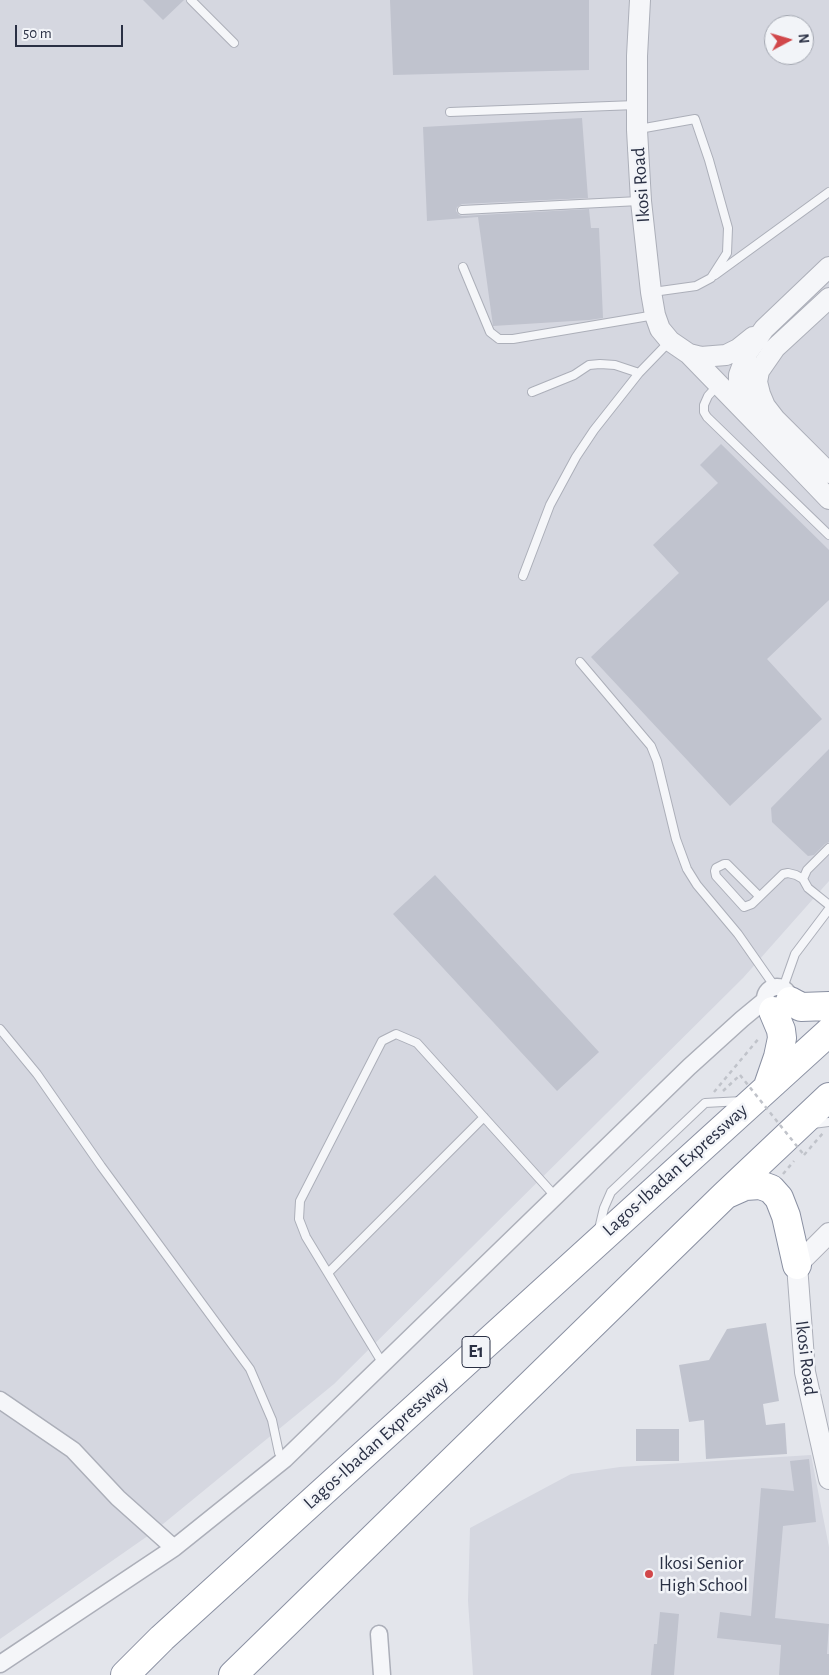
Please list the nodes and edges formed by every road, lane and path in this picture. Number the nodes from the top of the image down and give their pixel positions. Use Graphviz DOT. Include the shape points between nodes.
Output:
graph roads {
  1 [pos="191,0"];
  2 [pos="640,0"];
  3 [pos="234,43"];
  4 [pos="636,105"];
  5 [pos="450,112"];
  6 [pos="637,130"];
  7 [pos="829,192"];
  8 [pos="641,201"];
  9 [pos="462,210"];
  10 [pos="464,267"];
  11 [pos="829,267"];
  12 [pos="712,278"];
  13 [pos="651,292"];
  14 [pos="829,298"];
  15 [pos="655,315"];
  16 [pos="670,341"];
  17 [pos="689,354"];
  18 [pos="744,359"];
  19 [pos="639,374"];
  20 [pos="719,385"];
  21 [pos="532,392"];
  22 [pos="747,402"];
  23 [pos="829,473"];
  24 [pos="829,499"];
  25 [pos="829,535"];
  26 [pos="523,576"];
  27 [pos="580,662"];
  28 [pos="829,848"];
  29 [pos="804,879"];
  30 [pos="759,896"];
  31 [pos="829,905"];
  32 [pos="829,909"];
  33 [pos="773,1000"];
  34 [pos="829,1006"];
  35 [pos="0,1029"];
  36 [pos="829,1032"];
  37 [pos="760,1093"];
  38 [pos="709,1103"];
  39 [pos="484,1117"];
  40 [pos="822,1119"];
  41 [pos="800,1152"];
  42 [pos="794,1160"];
  43 [pos="787,1180"];
  44 [pos="555,1196"];
  45 [pos="724,1196"];
  46 [pos="829,1233"];
  47 [pos="596,1242"];
  48 [pos="797,1265"];
  49 [pos="328,1273"];
  50 [pos="383,1364"];
  51 [pos="0,1400"];
  52 [pos="285,1459"];
  53 [pos="829,1478"];
  54 [pos="174,1548"];
  55 [pos="379,1634"];
  56 [pos="162,1638"];
  57 [pos="0,1664"];
  58 [pos="109,1675"];
  59 [pos="124,1675"];
  60 [pos="233,1675"];
  61 [pos="382,1675"];
  1 -- 3 [label="lane"];
  2 -- 4 [label="street, Ikosi Road"];
  4 -- 5 [label="lane"];
  4 -- 6 [label="street, Ikosi Road"];
  6 -- 8 [label="street, Ikosi Road"];
  6 -- 12 [label="lane" via="695,119 728,228 727,253"];
  7 -- 12 [label="lane"];
  8 -- 9 [label="lane"];
  8 -- 13 [label="street, Ikosi Road"];
  10 -- 15 [label="lane" via="490,332 499,339"];
  11 -- 18 [label="street" via="764,329"];
  12 -- 13 [label="lane" via="696,286"];
  13 -- 15 [label="street, Ikosi Road"];
  14 -- 18 [label="street" via="775,348"];
  15 -- 16 [label="street, Ikosi Road" via="660,329"];
  16 -- 17 [label="street, Ikosi Road"];
  16 -- 19 [label="lane"];
  17 -- 18 [label="street"];
  17 -- 20 [label="street, Ikosi Road"];
  18 -- 22 [label="street" via="758,371 757,382"];
  19 -- 21 [label="lane" via="615,365 589,365 574,375"];
  19 -- 26 [label="lane" via="594,430 562,481"];
  20 -- 22 [label="street, Ikosi Road"];
  20 -- 25 [label="lane" via="704,405 707,417"];
  22 -- 23 [label="street" via="765,406"];
  22 -- 24 [label="street" via="758,426"];
  27 -- 33 [label="lane" via="651,746 687,869 738,934"];
  28 -- 29 [label="lane" via="807,870"];
  29 -- 30 [label="lane" via="783,874"];
  29 -- 31 [label="lane" via="808,888"];
  30 -- 30 [label="lane" via="744,908 716,876 716,868 727,864"];
  32 -- 33 [label="lane" via="795,954"];
  33 -- 34 [label="highway" via="801,1007"];
  33 -- 37 [label="highway" via="782,1038 778,1058"];
  33 -- 38 [label="path" via="766,1031"];
  33 -- 44 [label="street" via="689,1067"];
  35 -- 52 [label="lane" via="37,1074 250,1370 272,1420 279,1452"];
  36 -- 37 [label="highway, Lagos-Ibadan Expressway / E1"];
  37 -- 38 [label="lane"];
  37 -- 47 [label="highway, Lagos-Ibadan Expressway / E1"];
  38 -- 40 [label="path, bridge" via="740,1075 804,1154"];
  38 -- 47 [label="lane" via="611,1192"];
  39 -- 44 [label="lane"];
  39 -- 49 [label="lane"];
  39 -- 49 [label="lane" via="417,1043 396,1034 382,1040 300,1201 298,1219"];
  40 -- 41 [label="path"];
  40 -- 45 [label="highway"];
  42 -- 43 [label="path" via="782,1175"];
  44 -- 50 [label="street"];
  45 -- 48 [label="highway" via="745,1186 760,1185 771,1189 779,1198 786,1216"];
  45 -- 60 [label="highway"];
  46 -- 48 [label="street"];
  47 -- 56 [label="highway, Lagos-Ibadan Expressway / E1"];
  48 -- 53 [label="street, Ikosi Road" via="805,1372"];
  49 -- 50 [label="lane"];
  50 -- 52 [label="street"];
  51 -- 54 [label="street" via="73,1450 118,1498"];
  52 -- 54 [label="street"];
  54 -- 57 [label="street"];
  55 -- 61 [label="street"];
  56 -- 58 [label="highway"];
  56 -- 59 [label="highway, Lagos-Ibadan Expressway / E1"];
}
